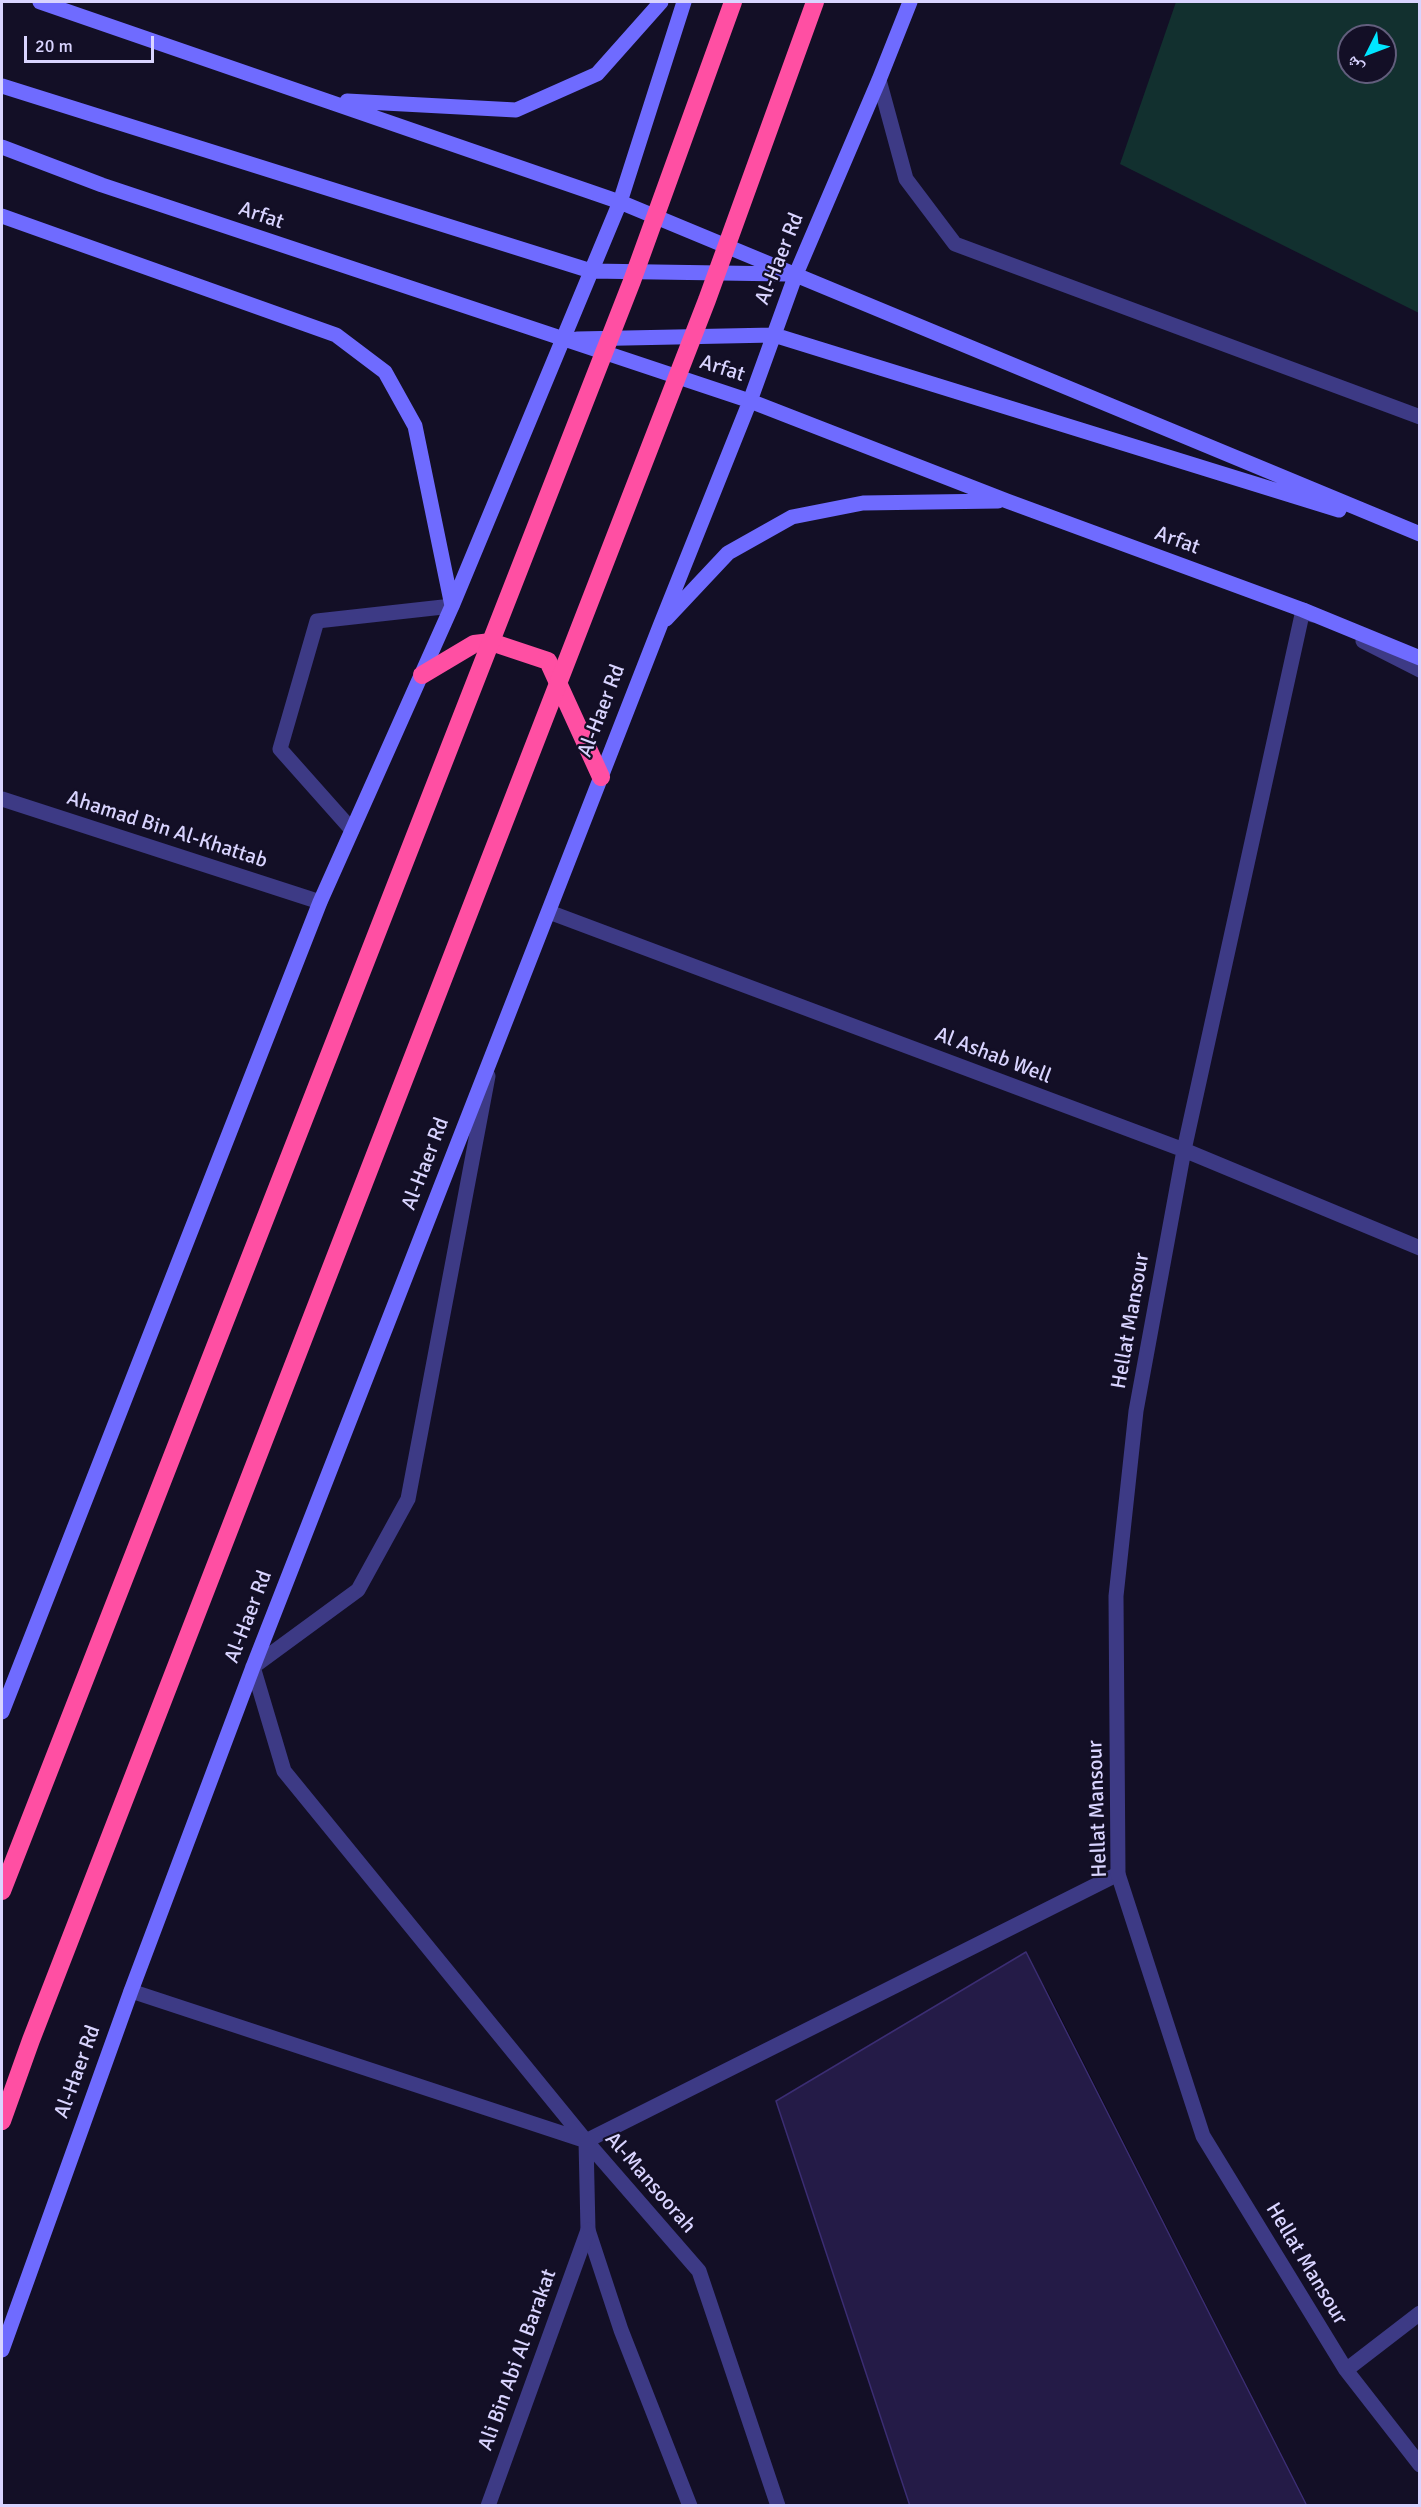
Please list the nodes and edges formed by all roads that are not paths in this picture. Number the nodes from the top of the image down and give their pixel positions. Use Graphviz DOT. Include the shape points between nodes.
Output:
graph roads {
  1 [pos="39,2"];
  2 [pos="661,2"];
  3 [pos="684,2"];
  4 [pos="733,2"];
  5 [pos="815,2"];
  6 [pos="910,2"];
  7 [pos="879,80"];
  8 [pos="2,86"];
  9 [pos="329,100"];
  10 [pos="2,147"];
  11 [pos="620,202"];
  12 [pos="2,216"];
  13 [pos="591,272"];
  14 [pos="796,274"];
  15 [pos="774,335"];
  16 [pos="563,339"];
  17 [pos="750,401"];
  18 [pos="1419,417"];
  19 [pos="1007,501"];
  20 [pos="1419,535"];
  21 [pos="452,606"];
  22 [pos="1303,610"];
  23 [pos="660,626"];
  24 [pos="491,642"];
  25 [pos="1419,658"];
  26 [pos="1419,670"];
  27 [pos="422,675"];
  28 [pos="559,682"];
  29 [pos="601,777"];
  30 [pos="2,799"];
  31 [pos="352,830"];
  32 [pos="320,902"];
  33 [pos="549,912"];
  34 [pos="492,1057"];
  35 [pos="1184,1150"];
  36 [pos="1419,1248"];
  37 [pos="253,1667"];
  38 [pos="2,1712"];
  39 [pos="1118,1874"];
  40 [pos="2,1891"];
  41 [pos="131,1991"];
  42 [pos="2,2121"];
  43 [pos="586,2141"];
  44 [pos="588,2230"];
  45 [pos="1419,2313"];
  46 [pos="2,2350"];
  47 [pos="1346,2370"];
  48 [pos="1419,2465"];
  49 [pos="488,2505"];
  50 [pos="690,2505"];
  51 [pos="778,2505"];
  1 -- 9 [label="street"];
  2 -- 9 [label="street" via="597,74 516,110"];
  3 -- 11 [label="street"];
  4 -- 24 [label="highway, bridge" via="632,281"];
  5 -- 28 [label="highway, bridge" via="708,300"];
  6 -- 7 [label="street, Al-Haer Rd"];
  7 -- 14 [label="street, Al-Haer Rd"];
  7 -- 18 [label="street" via="906,179 955,244"];
  8 -- 13 [label="street"];
  9 -- 11 [label="street"];
  10 -- 16 [label="street, Arfat" via="102,185"];
  11 -- 13 [label="street"];
  11 -- 14 [label="street"];
  12 -- 21 [label="street" via="336,335 386,372 415,426"];
  13 -- 14 [label="street"];
  13 -- 16 [label="street"];
  14 -- 15 [label="street, Al-Haer Rd"];
  14 -- 20 [label="street"];
  15 -- 16 [label="street"];
  15 -- 17 [label="street, Al-Haer Rd"];
  15 -- 20 [label="street"];
  16 -- 17 [label="street, Arfat"];
  16 -- 21 [label="street"];
  17 -- 19 [label="street, Arfat"];
  17 -- 23 [label="street, Al-Haer Rd"];
  19 -- 22 [label="street, Arfat"];
  19 -- 23 [label="street" via="864,503 792,517 728,553"];
  21 -- 27 [label="street"];
  21 -- 31 [label="street" via="317,621 280,749"];
  22 -- 25 [label="street, Arfat"];
  22 -- 26 [label="street"];
  22 -- 35 [label="street, Hellat Mansour"];
  23 -- 29 [label="street, Al-Haer Rd"];
  24 -- 27 [label="highway" via="474,644"];
  24 -- 28 [label="highway" via="548,661"];
  24 -- 40 [label="highway, bridge"];
  27 -- 31 [label="street"];
  28 -- 29 [label="highway"];
  28 -- 42 [label="highway, bridge"];
  29 -- 33 [label="street, Al-Haer Rd"];
  30 -- 32 [label="street, Ahamad Bin Al-Khattab"];
  31 -- 32 [label="street"];
  32 -- 38 [label="street"];
  33 -- 34 [label="street, Al-Haer Rd"];
  33 -- 35 [label="street, Al Ashab Well"];
  34 -- 37 [label="street, Al-Haer Rd"];
  34 -- 37 [label="street" via="408,1498 358,1590"];
  35 -- 36 [label="street, Al Ashab Well"];
  35 -- 39 [label="street, Hellat Mansour" via="1136,1411 1116,1596"];
  37 -- 41 [label="street, Al-Haer Rd"];
  37 -- 43 [label="street" via="284,1771"];
  39 -- 43 [label="street"];
  39 -- 47 [label="street, Hellat Mansour" via="1203,2136"];
  41 -- 43 [label="street"];
  41 -- 46 [label="street, Al-Haer Rd"];
  43 -- 44 [label="street, Al-Mansoorah"];
  43 -- 51 [label="street, Al-Mansoorah" via="699,2271"];
  44 -- 49 [label="street, Ali Bin Abi Al Barakat"];
  44 -- 50 [label="street, Al-Mansoorah" via="621,2330"];
  45 -- 47 [label="street"];
  47 -- 48 [label="street, Hellat Mansour"];
}
